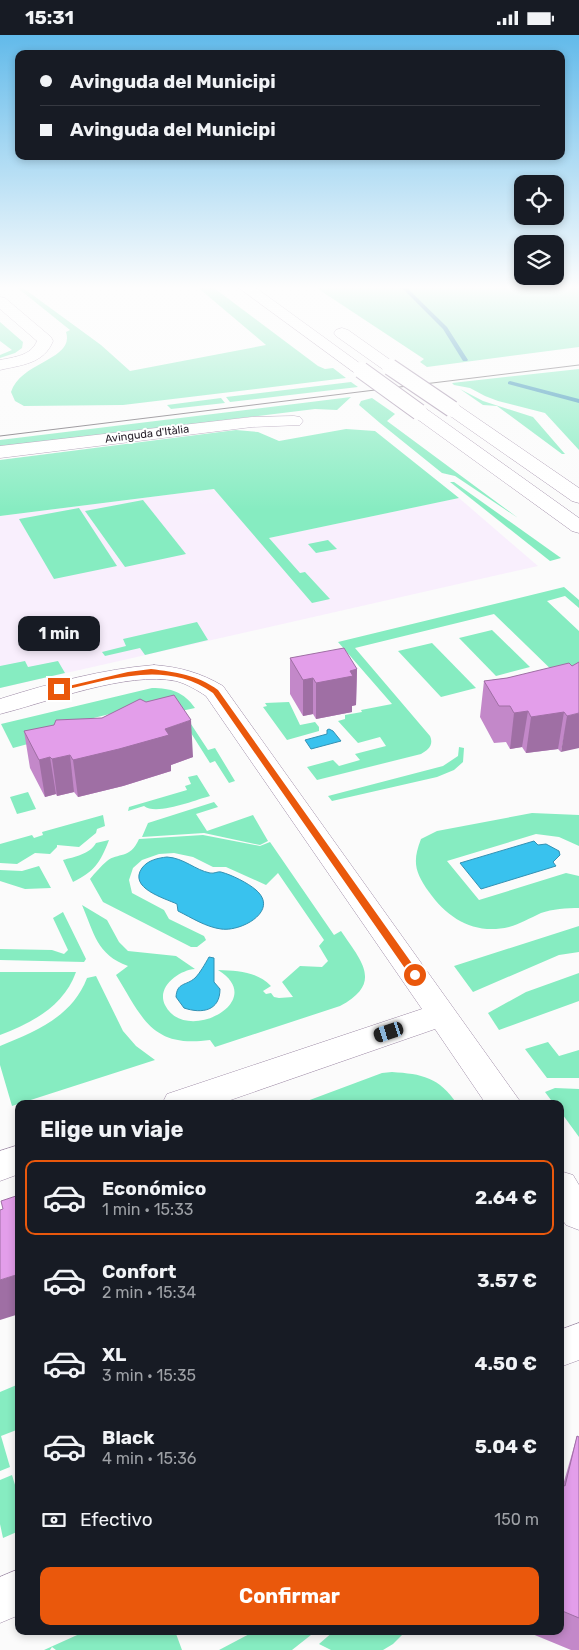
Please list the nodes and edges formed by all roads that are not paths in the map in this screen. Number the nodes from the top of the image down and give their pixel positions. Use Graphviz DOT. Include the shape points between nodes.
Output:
graph roads {
  1 [pos="21,360"];
  2 [pos="348,360"];
  3 [pos="380,360"];
  4 [pos="0,365"];
  5 [pos="294,421"];
  6 [pos="0,452"];
  7 [pos="579,497"];
  8 [pos="579,527"];
  9 [pos="0,707"];
  10 [pos="441,1015"];
  11 [pos="191,1100"];
  12 [pos="501,1100"];
  13 [pos="15,1160"];
  14 [pos="0,1166"];
  15 [pos="564,1192"];
  16 [pos="579,1214"];
  17 [pos="579,1341"];
  18 [pos="564,1347"];
  19 [pos="15,1593"];
  20 [pos="0,1600"];
  1 -- 4 [label="street"];
  2 -- 8 [label="street, bridge"];
  3 -- 7 [label="street, bridge"];
  5 -- 6 [label="street, Avinguda d'Itàlia" via="252,422"];
  9 -- 10 [label="street" via="41,693 151,671 171,673 205,684 215,691"];
  10 -- 11 [label="street"];
  10 -- 12 [label="street"];
  13 -- 14 [label="street"];
  15 -- 16 [label="street"];
  17 -- 18 [label="street"];
  19 -- 20 [label="street"];
}
